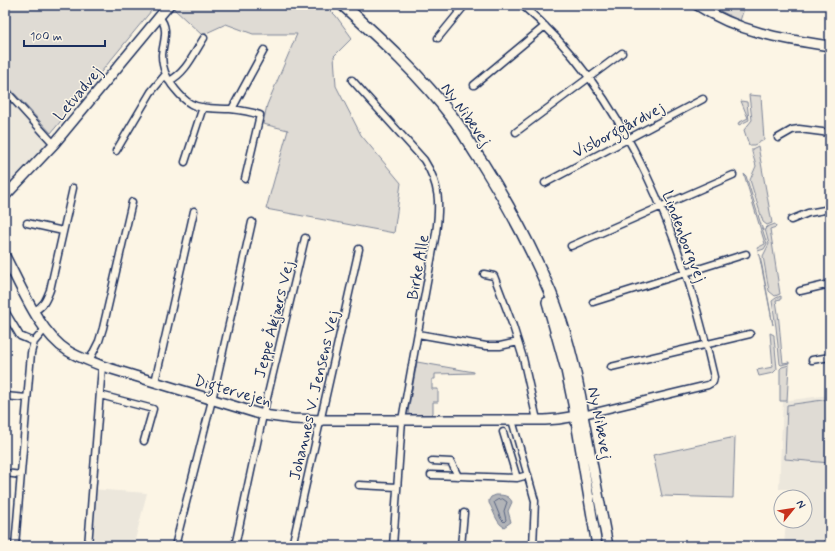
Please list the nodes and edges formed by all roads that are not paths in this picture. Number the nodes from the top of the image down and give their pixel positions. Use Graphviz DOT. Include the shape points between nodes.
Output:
graph roads {
  1 [pos="169,5"];
  2 [pos="343,5"];
  3 [pos="465,5"];
  4 [pos="522,5"];
  5 [pos="696,5"];
  6 [pos="159,18"];
  7 [pos="545,26"];
  8 [pos="204,38"];
  9 [pos="438,38"];
  10 [pos="830,46"];
  11 [pos="264,50"];
  12 [pos="622,53"];
  13 [pos="166,74"];
  14 [pos="589,78"];
  15 [pos="352,80"];
  16 [pos="169,81"];
  17 [pos="474,85"];
  18 [pos="5,90"];
  19 [pos="703,99"];
  20 [pos="203,107"];
  21 [pos="232,109"];
  22 [pos="516,132"];
  23 [pos="830,133"];
  24 [pos="627,138"];
  25 [pos="778,138"];
  26 [pos="54,144"];
  27 [pos="116,151"];
  28 [pos="185,162"];
  29 [pos="733,175"];
  30 [pos="245,178"];
  31 [pos="545,183"];
  32 [pos="73,188"];
  33 [pos="5,196"];
  34 [pos="132,202"];
  35 [pos="661,206"];
  36 [pos="830,209"];
  37 [pos="194,211"];
  38 [pos="791,220"];
  39 [pos="252,222"];
  40 [pos="27,223"];
  41 [pos="63,231"];
  42 [pos="305,238"];
  43 [pos="571,246"];
  44 [pos="359,249"];
  45 [pos="746,254"];
  46 [pos="5,256"];
  47 [pos="536,264"];
  48 [pos="686,272"];
  49 [pos="484,274"];
  50 [pos="830,284"];
  51 [pos="800,292"];
  52 [pos="547,302"];
  53 [pos="593,302"];
  54 [pos="5,311"];
  55 [pos="34,311"];
  56 [pos="45,329"];
  57 [pos="418,334"];
  58 [pos="750,334"];
  59 [pos="34,342"];
  60 [pos="518,342"];
  61 [pos="707,345"];
  62 [pos="830,356"];
  63 [pos="812,360"];
  64 [pos="89,361"];
  65 [pos="102,366"];
  66 [pos="611,367"];
  67 [pos="155,382"];
  68 [pos="100,395"];
  69 [pos="5,396"];
  70 [pos="27,398"];
  71 [pos="212,400"];
  72 [pos="263,415"];
  73 [pos="579,415"];
  74 [pos="321,420"];
  75 [pos="402,420"];
  76 [pos="512,420"];
  77 [pos="537,420"];
  78 [pos="503,432"];
  79 [pos="144,442"];
  80 [pos="432,461"];
  81 [pos="5,473"];
  82 [pos="21,475"];
  83 [pos="431,475"];
  84 [pos="528,475"];
  85 [pos="458,476"];
  86 [pos="517,478"];
  87 [pos="359,485"];
  88 [pos="397,487"];
  89 [pos="464,513"];
  90 [pos="15,546"];
  91 [pos="88,546"];
  92 [pos="175,546"];
  93 [pos="235,546"];
  94 [pos="292,546"];
  95 [pos="392,546"];
  96 [pos="462,546"];
  97 [pos="532,546"];
  98 [pos="597,546"];
  99 [pos="608,546"];
  1 -- 6 [label="street, Letvadvej"];
  2 -- 47 [label="highway, Ny Nibevej" via="381,38 417,75 453,118 496,184"];
  3 -- 9 [label="street"];
  4 -- 7 [label="street, Lindenborgvej"];
  5 -- 10 [label="street" via="750,31"];
  6 -- 13 [label="street" via="166,30 162,54"];
  6 -- 26 [label="street, Letvadvej"];
  7 -- 14 [label="street, Lindenborgvej"];
  7 -- 17 [label="street"];
  8 -- 16 [label="street" via="184,68"];
  11 -- 21 [label="street"];
  12 -- 14 [label="street"];
  13 -- 16 [label="street"];
  13 -- 27 [label="street" via="151,92"];
  14 -- 22 [label="street"];
  14 -- 24 [label="street, Lindenborgvej"];
  15 -- 57 [label="street, Birke Alle" via="424,160 436,184 439,207 437,228"];
  16 -- 20 [label="street" via="191,104"];
  18 -- 26 [label="street, Letvadvej"];
  19 -- 24 [label="street, Visborggårdvej"];
  20 -- 21 [label="street"];
  20 -- 28 [label="street"];
  21 -- 30 [label="street" via="260,115"];
  23 -- 25 [label="street" via="799,129"];
  24 -- 31 [label="street, Visborggårdvej"];
  24 -- 35 [label="street, Lindenborgvej"];
  26 -- 33 [label="street, Letvadvej"];
  29 -- 35 [label="street"];
  32 -- 41 [label="street"];
  34 -- 64 [label="street" via="103,328"];
  35 -- 43 [label="street"];
  35 -- 48 [label="street, Lindenborgvej"];
  36 -- 38 [label="street" via="808,213"];
  37 -- 67 [label="street"];
  39 -- 71 [label="street"];
  40 -- 41 [label="street"];
  41 -- 55 [label="street" via="48,296 41,307"];
  42 -- 72 [label="street, Jeppe Åkjærs Vej"];
  44 -- 74 [label="street, Johannes V. Jensens Vej"];
  45 -- 48 [label="street"];
  46 -- 55 [label="street, Digtervejen"];
  47 -- 52 [label="highway, Ny Nibevej"];
  47 -- 73 [label="highway, Ny Nibevej" via="561,323 572,365"];
  48 -- 53 [label="street"];
  48 -- 61 [label="street, Lindenborgvej"];
  49 -- 60 [label="street" via="494,276"];
  50 -- 51 [label="street"];
  52 -- 73 [label="street, Ny Nibevej"];
  54 -- 59 [label="street" via="20,336"];
  55 -- 56 [label="street, Digtervejen"];
  56 -- 59 [label="street"];
  56 -- 64 [label="street, Digtervejen" via="67,350"];
  57 -- 60 [label="street" via="486,346"];
  57 -- 75 [label="street, Birke Alle"];
  58 -- 61 [label="street"];
  59 -- 70 [label="street"];
  60 -- 77 [label="street"];
  61 -- 66 [label="street"];
  61 -- 73 [label="street, Lindenborgvej" via="714,377 713,382 708,385"];
  62 -- 63 [label="street"];
  64 -- 65 [label="street, Digtervejen"];
  65 -- 67 [label="street, Digtervejen"];
  65 -- 68 [label="street"];
  67 -- 71 [label="street, Digtervejen"];
  68 -- 79 [label="street" via="153,409"];
  68 -- 91 [label="street"];
  69 -- 70 [label="street"];
  70 -- 82 [label="street"];
  71 -- 72 [label="street, Digtervejen"];
  71 -- 92 [label="street"];
  72 -- 74 [label="street, Digtervejen"];
  72 -- 93 [label="street, Jeppe Åkjærs Vej"];
  73 -- 77 [label="street, Digtervejen"];
  73 -- 98 [label="street, Ny Nibevej"];
  73 -- 99 [label="street, Ny Nibevej"];
  74 -- 75 [label="street, Digtervejen"];
  74 -- 94 [label="street, Johannes V. Jensens Vej"];
  75 -- 76 [label="street, Digtervejen"];
  75 -- 88 [label="street, Birke Alle"];
  76 -- 77 [label="street, Digtervejen"];
  76 -- 84 [label="street"];
  78 -- 86 [label="street"];
  80 -- 85 [label="street" via="451,462"];
  81 -- 82 [label="street"];
  82 -- 90 [label="street"];
  83 -- 85 [label="street"];
  84 -- 86 [label="street"];
  84 -- 97 [label="street" via="535,501"];
  85 -- 86 [label="street"];
  87 -- 88 [label="street"];
  88 -- 95 [label="street, Birke Alle"];
  89 -- 96 [label="street"];
}
